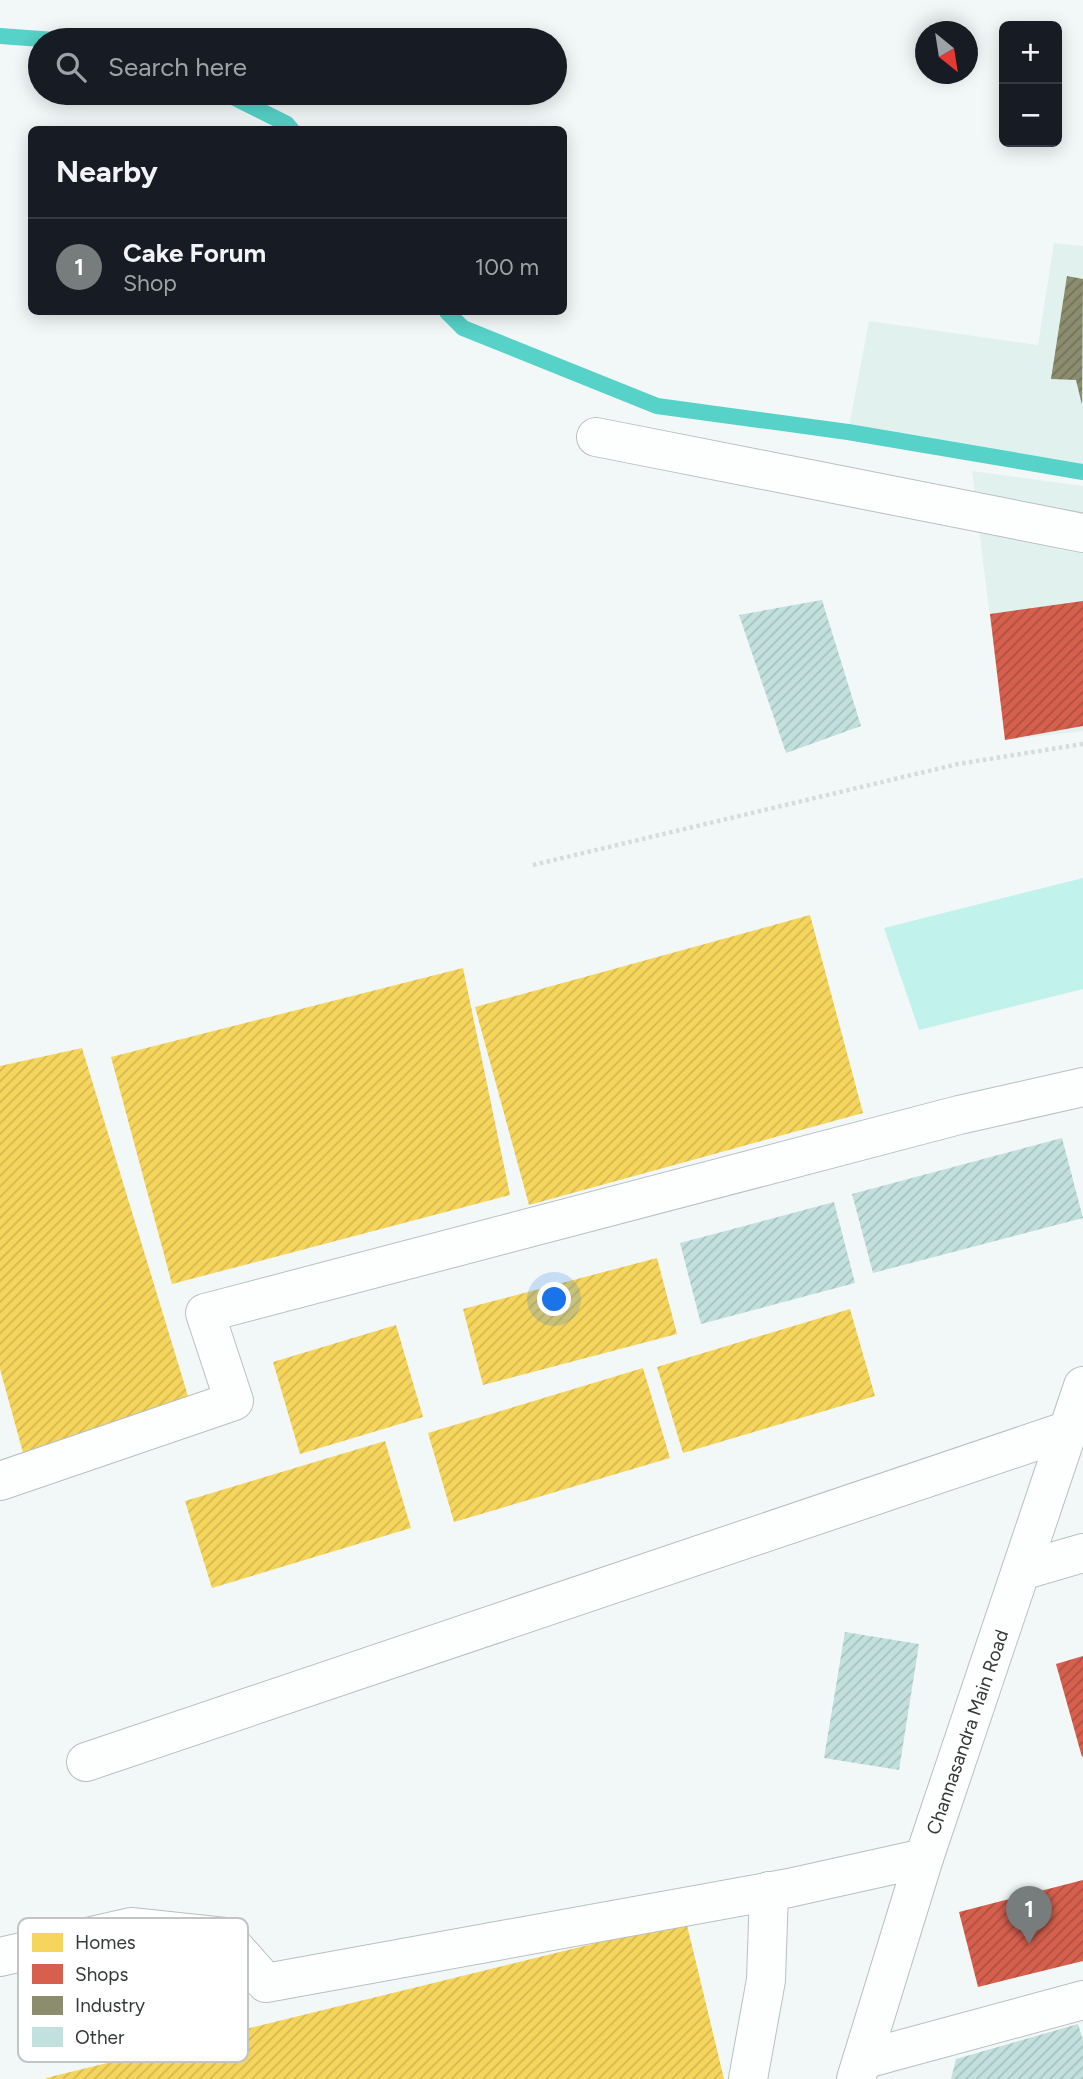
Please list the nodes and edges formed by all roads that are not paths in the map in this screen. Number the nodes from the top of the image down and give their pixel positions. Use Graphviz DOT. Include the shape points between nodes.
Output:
graph roads {
  1 [pos="596,437"];
  2 [pos="1083,533"];
  3 [pos="1083,1087"];
  4 [pos="1083,1386"];
  5 [pos="1069,1430"];
  6 [pos="0,1481"];
  7 [pos="1083,1553"];
  8 [pos="1021,1571"];
  9 [pos="86,1762"];
  10 [pos="924,1858"];
  11 [pos="769,1891"];
  12 [pos="18,1953"];
  13 [pos="0,1957"];
  14 [pos="248,1963"];
  15 [pos="1083,2000"];
  16 [pos="859,2069"];
  17 [pos="748,2079"];
  1 -- 2 [label="street"];
  3 -- 6 [label="street" via="959,1115 205,1312 233,1401"];
  4 -- 5 [label="street, Channasandra Main Road"];
  5 -- 8 [label="street, Channasandra Main Road"];
  5 -- 9 [label="street"];
  7 -- 8 [label="street"];
  8 -- 10 [label="street, Channasandra Main Road"];
  10 -- 11 [label="street"];
  10 -- 16 [label="street, Channasandra Main Road"];
  11 -- 14 [label="street" via="265,1983"];
  11 -- 17 [label="street" via="766,1980"];
  12 -- 13 [label="street"];
  15 -- 16 [label="street"];
}
